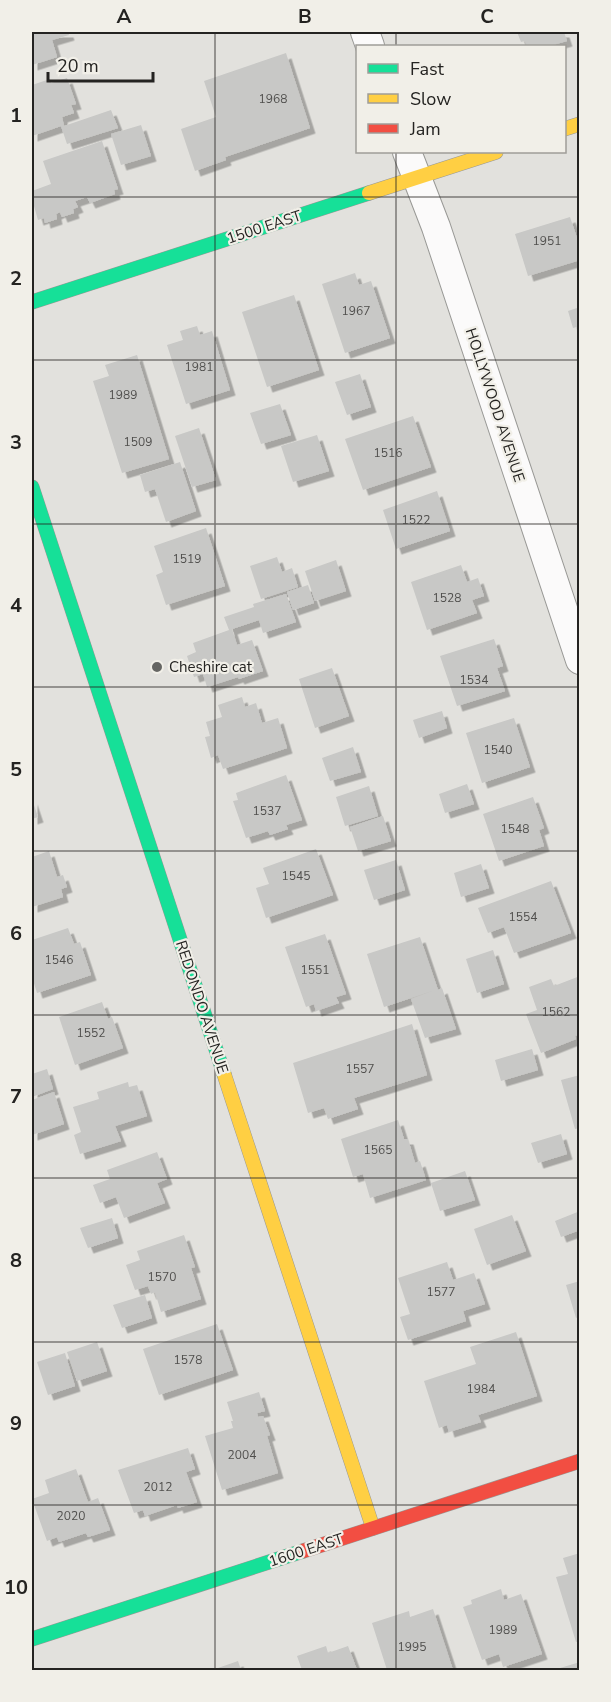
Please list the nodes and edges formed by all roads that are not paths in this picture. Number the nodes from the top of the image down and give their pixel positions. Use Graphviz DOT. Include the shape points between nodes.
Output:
graph roads {
  1 [pos="489,153"];
  2 [pos="412,164"];
  3 [pos="32,302"];
  4 [pos="32,487"];
  5 [pos="579,660"];
  6 [pos="579,1461"];
  7 [pos="373,1528"];
  8 [pos="32,1639"];
  1 -- 2 [label="street, 1500 EAST"];
  2 -- 3 [label="street, 1500 EAST"];
  2 -- 5 [label="street, HOLLYWOOD AVENUE"];
  4 -- 7 [label="street, REDONDO AVENUE"];
  6 -- 7 [label="street, 1600 EAST"];
  7 -- 8 [label="street, 1600 EAST"];
}
